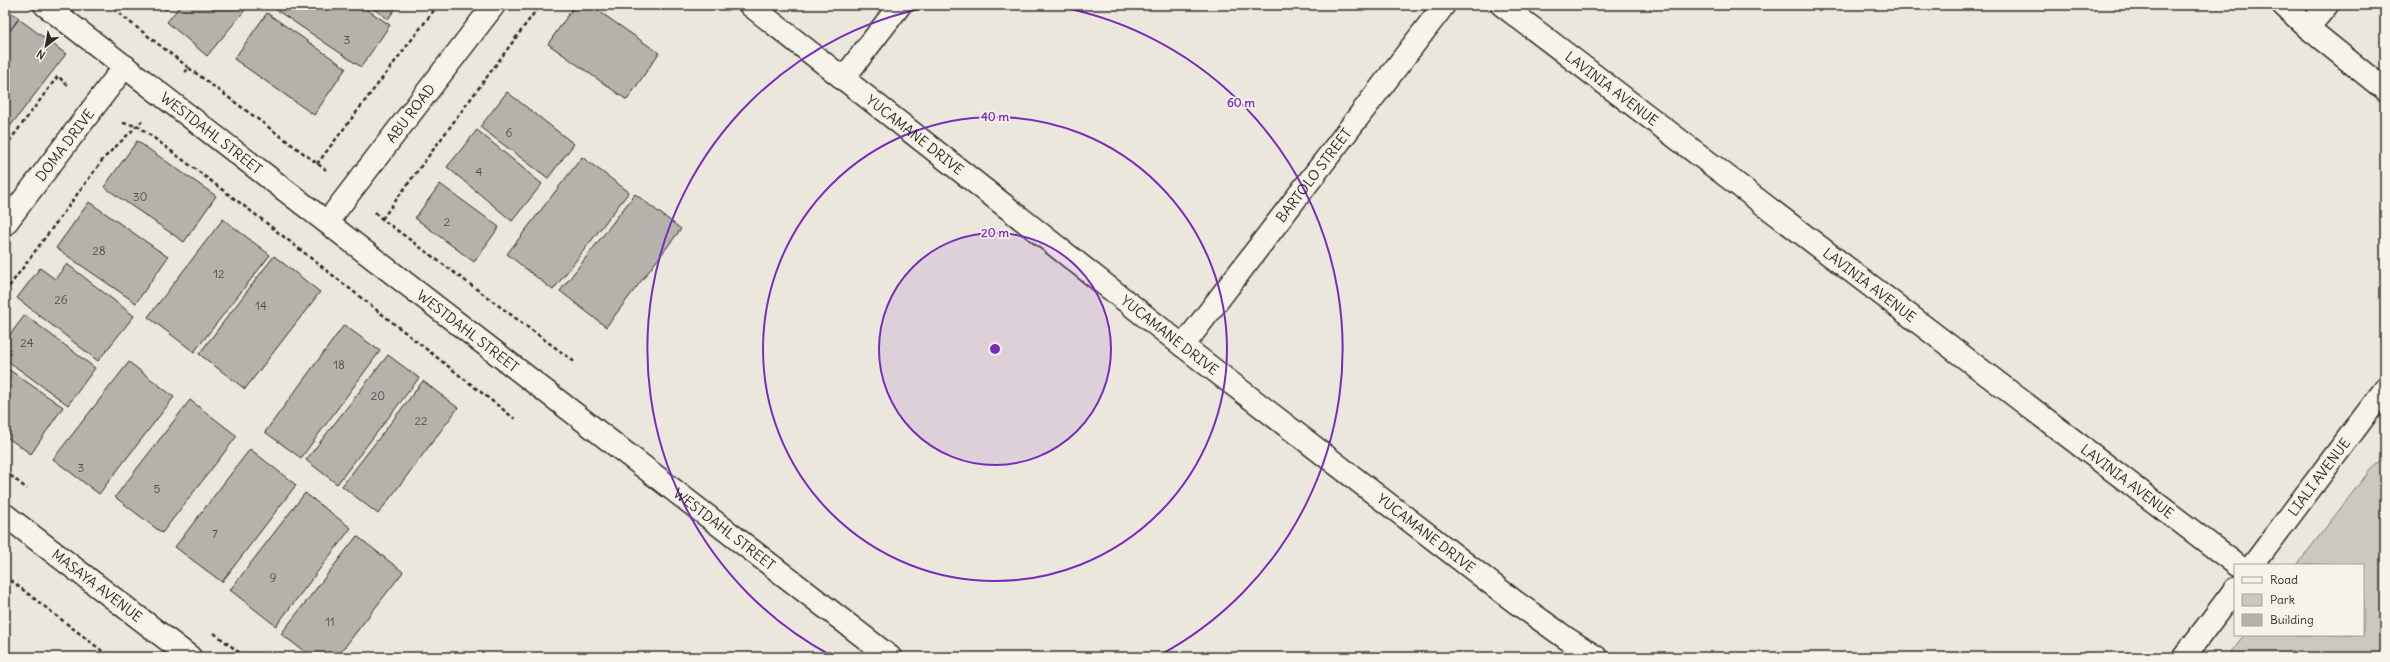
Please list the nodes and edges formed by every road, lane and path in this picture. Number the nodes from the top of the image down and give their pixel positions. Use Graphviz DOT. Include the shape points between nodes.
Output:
graph roads {
  1 [pos="45,5"];
  2 [pos="438,5"];
  3 [pos="494,5"];
  4 [pos="540,5"];
  5 [pos="750,5"];
  6 [pos="900,5"];
  7 [pos="1444,5"];
  8 [pos="1502,5"];
  9 [pos="2283,5"];
  10 [pos="2327,5"];
  11 [pos="2308,28"];
  12 [pos="125,66"];
  13 [pos="189,68"];
  14 [pos="843,79"];
  15 [pos="2385,90"];
  16 [pos="95,106"];
  17 [pos="5,147"];
  18 [pos="104,158"];
  19 [pos="317,164"];
  20 [pos="353,188"];
  21 [pos="382,219"];
  22 [pos="327,222"];
  23 [pos="5,224"];
  24 [pos="5,292"];
  25 [pos="1183,346"];
  26 [pos="576,363"];
  27 [pos="2385,389"];
  28 [pos="515,419"];
  29 [pos="5,515"];
  30 [pos="2236,564"];
  31 [pos="2254,564"];
  32 [pos="5,576"];
  33 [pos="2234,590"];
  34 [pos="110,657"];
  35 [pos="190,657"];
  36 [pos="890,657"];
  37 [pos="1596,657"];
  38 [pos="2184,657"];
  1 -- 12 [label="street, WESTDAHL STREET"];
  2 -- 19 [label="path"];
  3 -- 20 [label="street, ABU ROAD"];
  4 -- 21 [label="path"];
  5 -- 14 [label="street, YUCAMANE DRIVE"];
  6 -- 14 [label="street"];
  7 -- 25 [label="street, BARTOLO STREET"];
  8 -- 30 [label="street, LAVINIA AVENUE"];
  9 -- 11 [label="street"];
  10 -- 11 [label="street"];
  11 -- 15 [label="street"];
  12 -- 16 [label="street, DOMA DRIVE"];
  12 -- 22 [label="street, WESTDAHL STREET"];
  13 -- 19 [label="path"];
  14 -- 25 [label="street, YUCAMANE DRIVE"];
  16 -- 17 [label="path" via="58,76"];
  16 -- 23 [label="street, DOMA DRIVE"];
  16 -- 28 [label="path" via="122,123 138,126 260,218"];
  18 -- 24 [label="path"];
  19 -- 20 [label="path"];
  20 -- 21 [label="path"];
  20 -- 22 [label="street, ABU ROAD"];
  21 -- 26 [label="path"];
  22 -- 36 [label="street, WESTDAHL STREET"];
  25 -- 37 [label="street, YUCAMANE DRIVE" via="1514,601"];
  27 -- 31 [label="street, LIALI AVENUE"];
  29 -- 35 [label="street, MASAYA AVENUE"];
  32 -- 34 [label="path"];
  33 -- 38 [label="street"];
}
